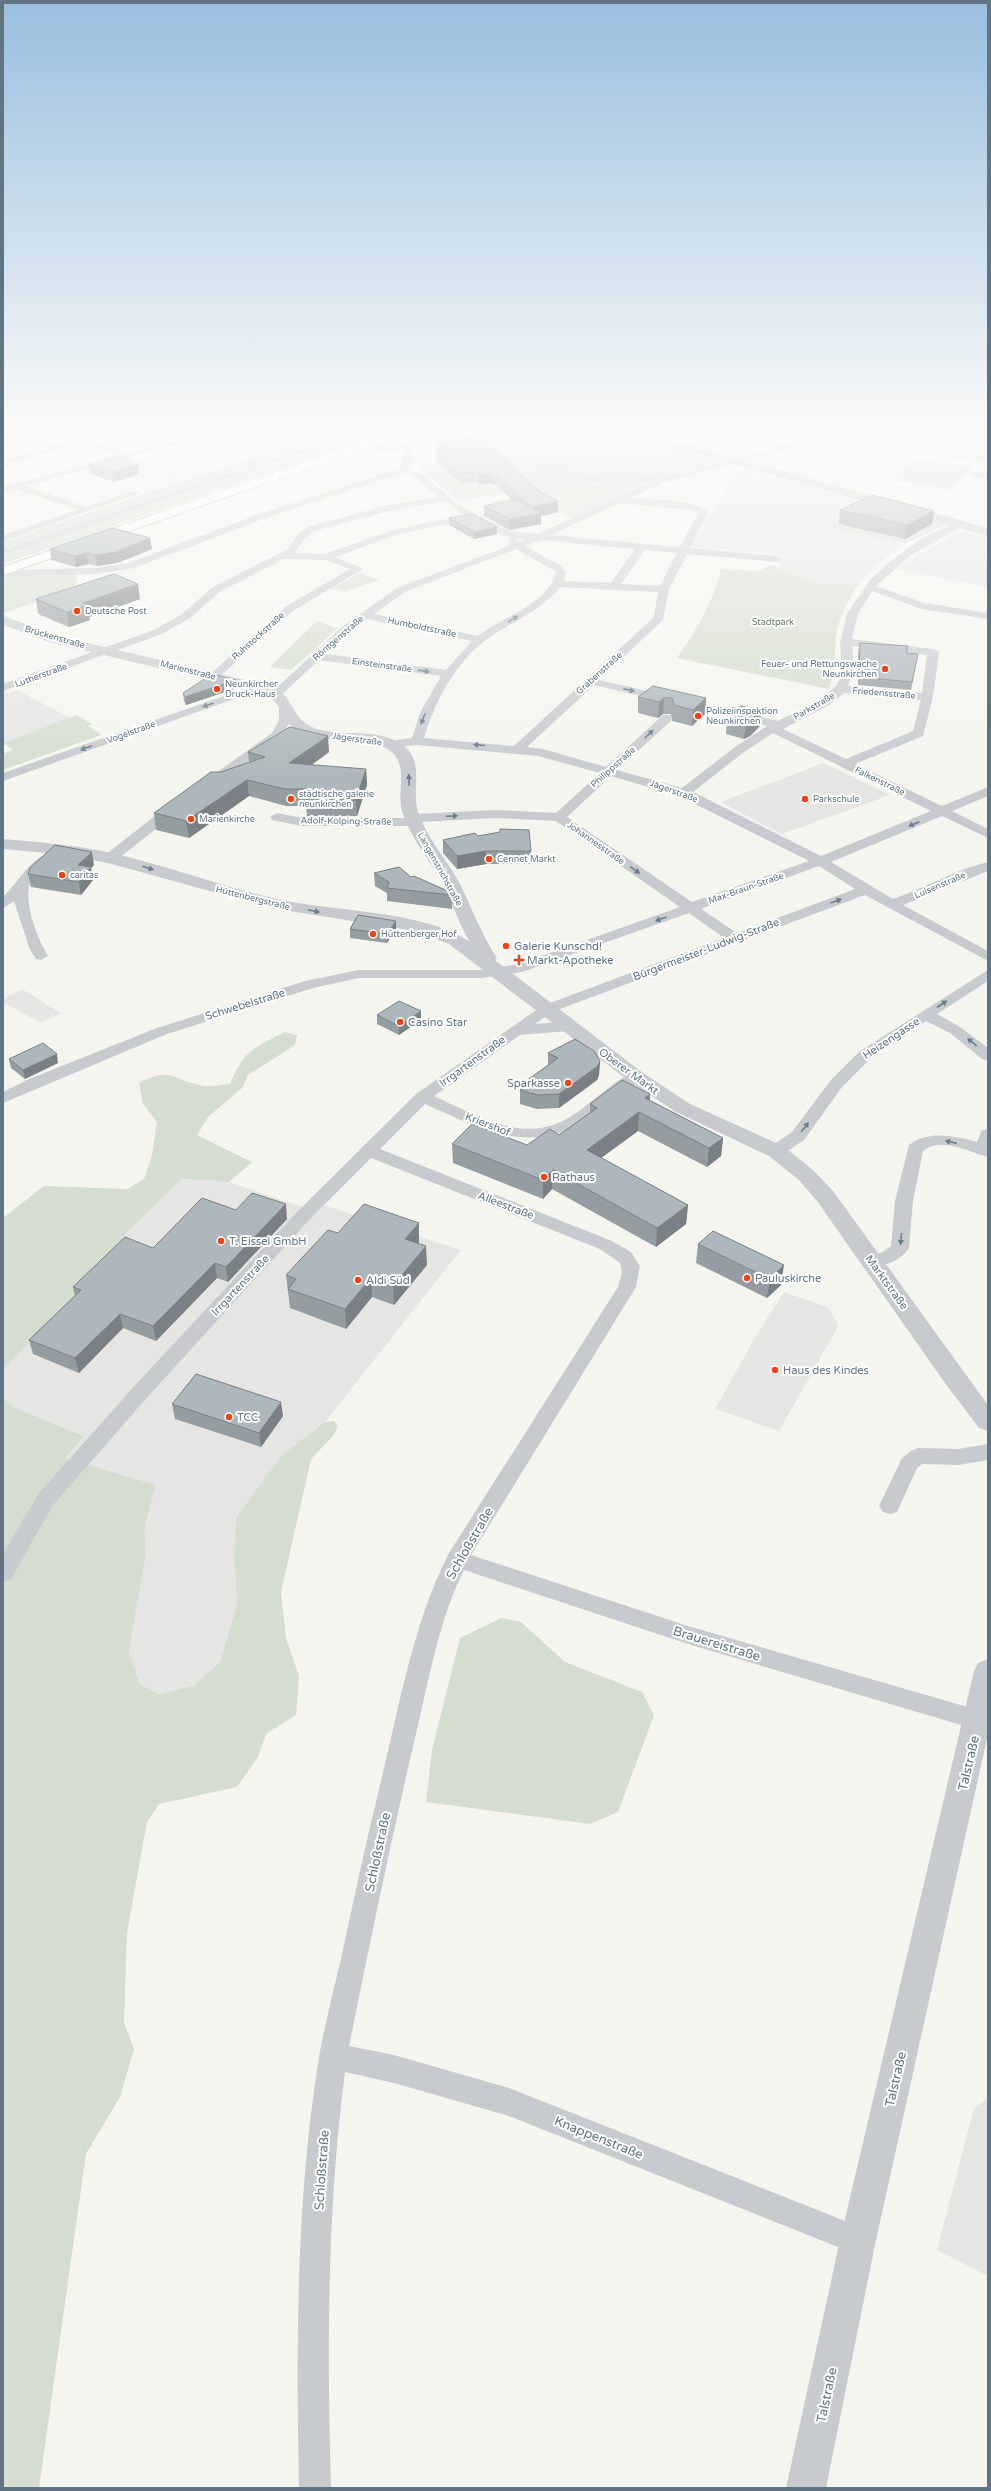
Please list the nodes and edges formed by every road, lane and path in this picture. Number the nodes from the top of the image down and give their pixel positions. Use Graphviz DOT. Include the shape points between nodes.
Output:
graph roads {
  1 [pos="69,547"];
  2 [pos="180,547"];
  3 [pos="295,547"];
  4 [pos="355,547"];
  5 [pos="514,547"];
  6 [pos="519,547"];
  7 [pos="633,547"];
  8 [pos="684,547"];
  9 [pos="915,547"];
  10 [pos="641,548"];
  11 [pos="682,551"];
  12 [pos="284,556"];
  13 [pos="326,558"];
  14 [pos="35,559"];
  15 [pos="777,559"];
  16 [pos="3,572"];
  17 [pos="71,572"];
  18 [pos="557,584"];
  19 [pos="614,587"];
  20 [pos="870,587"];
  21 [pos="664,589"];
  22 [pos="364,615"];
  23 [pos="988,616"];
  24 [pos="3,620"];
  25 [pos="479,639"];
  26 [pos="140,640"];
  27 [pos="846,642"];
  28 [pos="78,644"];
  29 [pos="109,651"];
  30 [pos="316,656"];
  31 [pos="141,658"];
  32 [pos="79,662"];
  33 [pos="448,674"];
  34 [pos="214,676"];
  35 [pos="591,681"];
  36 [pos="258,687"];
  37 [pos="3,688"];
  38 [pos="840,689"];
  39 [pos="276,694"];
  40 [pos="927,697"];
  41 [pos="285,709"];
  42 [pos="667,718"];
  43 [pos="775,727"];
  44 [pos="325,734"];
  45 [pos="277,736"];
  46 [pos="417,741"];
  47 [pos="392,744"];
  48 [pos="518,749"];
  49 [pos="845,764"];
  50 [pos="609,770"];
  51 [pos="3,777"];
  52 [pos="203,788"];
  53 [pos="988,791"];
  54 [pos="684,793"];
  55 [pos="184,801"];
  56 [pos="943,812"];
  57 [pos="278,817"];
  58 [pos="559,817"];
  59 [pos="414,820"];
  60 [pos="988,834"];
  61 [pos="3,844"];
  62 [pos="57,849"];
  63 [pos="110,858"];
  64 [pos="821,861"];
  65 [pos="988,866"];
  66 [pos="22,887"];
  67 [pos="866,890"];
  68 [pos="3,904"];
  69 [pos="892,904"];
  70 [pos="690,907"];
  71 [pos="468,923"];
  72 [pos="434,931"];
  73 [pos="734,938"];
  74 [pos="41,956"];
  75 [pos="988,957"];
  76 [pos="498,971"];
  77 [pos="988,974"];
  78 [pos="547,1009"];
  79 [pos="926,1015"];
  80 [pos="569,1026"];
  81 [pos="512,1031"];
  82 [pos="988,1056"];
  83 [pos="636,1078"];
  84 [pos="422,1097"];
  85 [pos="3,1098"];
  86 [pos="986,1145"];
  87 [pos="369,1151"];
  88 [pos="776,1151"];
  89 [pos="872,1261"];
  90 [pos="633,1271"];
  91 [pos="988,1422"];
  92 [pos="988,1452"];
  93 [pos="890,1506"];
  94 [pos="457,1560"];
  95 [pos="3,1573"];
  96 [pos="988,1671"];
  97 [pos="978,1720"];
  98 [pos="333,2056"];
  99 [pos="858,2240"];
  100 [pos="315,2488"];
  101 [pos="806,2488"];
  1 -- 14 [label="main road"];
  2 -- 17 [label="street" via="130,566"];
  3 -- 12 [label="street"];
  4 -- 13 [label="street"];
  5 -- 22 [label="street, Röntgenstraße" via="401,590"];
  6 -- 18 [label="street" via="557,568 561,573"];
  7 -- 10 [label="street"];
  8 -- 11 [label="street, Grabenstraße"];
  9 -- 20 [label="street, Parkstraße" via="889,567"];
  10 -- 11 [label="street"];
  10 -- 19 [label="street"];
  11 -- 15 [label="street"];
  11 -- 21 [label="street, Grabenstraße"];
  12 -- 13 [label="street"];
  12 -- 26 [label="street, Lutherstraße" via="217,589 175,623"];
  13 -- 34 [label="street, Ruhstockstraße" via="358,569 289,609"];
  14 -- 16 [label="main road"];
  14 -- 17 [label="street"];
  16 -- 17 [label="street"];
  18 -- 19 [label="street"];
  25 -- 18 [label="street, one-way" via="524,611"];
  19 -- 21 [label="street"];
  20 -- 23 [label="street" via="922,606"];
  20 -- 27 [label="street, Parkstraße" via="851,620"];
  21 -- 35 [label="street, Grabenstraße" via="659,618"];
  22 -- 25 [label="street, Humboldtstraße"];
  22 -- 30 [label="street, Röntgenstraße"];
  24 -- 28 [label="street, Brückenstraße" via="54,639"];
  25 -- 33 [label="street"];
  26 -- 29 [label="street, Lutherstraße"];
  26 -- 31 [label="street" via="138,651"];
  27 -- 38 [label="street, Parkstraße" via="850,670"];
  27 -- 40 [label="street, Friedensstraße" via="932,650"];
  28 -- 29 [label="street, Brückenstraße"];
  28 -- 32 [label="street, Lutherstraße" via="82,653"];
  29 -- 31 [label="street, Marienstraße"];
  29 -- 32 [label="street, Lutherstraße"];
  30 -- 33 [label="street, Einsteinstraße, one-way"];
  30 -- 39 [label="street, Röntgenstraße"];
  31 -- 34 [label="street, Marienstraße"];
  32 -- 37 [label="street, Lutherstraße"];
  33 -- 46 [label="street, one-way" via="430,703"];
  34 -- 36 [label="street, Marienstraße"];
  35 -- 43 [label="street, Falkenstraße, one-way"];
  35 -- 48 [label="street, Grabenstraße"];
  36 -- 39 [label="street, Marienstraße"];
  36 -- 51 [label="street, Vogelstraße, one-way"];
  38 -- 40 [label="street, Friedensstraße"];
  38 -- 43 [label="street, Parkstraße" via="830,699"];
  39 -- 41 [label="street"];
  40 -- 49 [label="street, Friedensstraße" via="919,733"];
  41 -- 44 [label="street, Jägerstraße" via="290,717 304,728"];
  41 -- 45 [label="street" via="285,720"];
  50 -- 42 [label="street, Philippstraße, one-way"];
  43 -- 49 [label="street, Falkenstraße"];
  43 -- 54 [label="street, Parkstraße"];
  44 -- 45 [label="street, Jägerstraße" via="296,733"];
  44 -- 47 [label="street, Jägerstraße"];
  45 -- 52 [label="street"];
  46 -- 47 [label="street, Jägerstraße"];
  48 -- 46 [label="street, Jägerstraße, one-way"];
  59 -- 47 [label="street, Langenstrichstraße, one-way" via="410,808 408,762"];
  48 -- 50 [label="street, Jägerstraße" via="553,755"];
  49 -- 56 [label="street, Falkenstraße"];
  50 -- 54 [label="street, Jägerstraße"];
  50 -- 58 [label="street, Philippstraße"];
  53 -- 56 [label="street, Max-Braun-Straße"];
  54 -- 64 [label="street, Jägerstraße" via="741,819"];
  55 -- 63 [label="street"];
  56 -- 60 [label="street, Falkenstraße"];
  56 -- 64 [label="street, Max-Braun-Straße, one-way"];
  57 -- 59 [label="street, Adolf-Kolping-Straße" via="302,822"];
  59 -- 58 [label="street, Johannesstraße, one-way" via="496,814"];
  58 -- 70 [label="street, Johannesstraße, one-way"];
  59 -- 71 [label="street, Langenstrichstraße" via="453,888"];
  61 -- 62 [label="street, Hüttenbergstraße"];
  62 -- 63 [label="street, Hüttenbergstraße"];
  62 -- 66 [label="street" via="29,875"];
  63 -- 72 [label="street, Hüttenbergstraße, one-way" via="271,903"];
  64 -- 67 [label="street, Jägerstraße"];
  64 -- 70 [label="street, Max-Braun-Straße"];
  65 -- 69 [label="street, Luisenstraße"];
  66 -- 68 [label="street"];
  66 -- 74 [label="street" via="23,907"];
  67 -- 69 [label="street, Jägerstraße"];
  73 -- 67 [label="street, Bürgermeister-Ludwig-Straße, one-way"];
  69 -- 75 [label="street, Jägerstraße"];
  70 -- 73 [label="street, Johannesstraße"];
  70 -- 76 [label="street, Max-Braun-Straße, one-way" via="522,968"];
  71 -- 72 [label="street" via="457,928"];
  71 -- 76 [label="street, Langenstrichstraße" via="473,935"];
  72 -- 76 [label="street, Hüttenbergstraße" via="454,940"];
  73 -- 78 [label="street, Bürgermeister-Ludwig-Straße"];
  76 -- 78 [label="street, Oberer Markt"];
  76 -- 85 [label="street, Schwebelstraße" via="359,974 316,983 162,1031"];
  79 -- 77 [label="street, Heizengasse, one-way"];
  78 -- 80 [label="street, Oberer Markt"];
  78 -- 81 [label="street, Irrgartenstraße"];
  82 -- 79 [label="street, one-way" via="955,1030"];
  88 -- 79 [label="street, Heizengasse, one-way" via="798,1136 836,1084 866,1054"];
  80 -- 81 [label="street, Irrgartenstraße"];
  80 -- 83 [label="street, Oberer Markt"];
  81 -- 84 [label="street, Irrgartenstraße"];
  83 -- 84 [label="street, Kriershof" via="584,1116 562,1128 537,1135 504,1131"];
  83 -- 88 [label="street, Oberer Markt" via="701,1117"];
  84 -- 87 [label="street, Irrgartenstraße"];
  86 -- 89 [label="street, one-way" via="941,1139 919,1145 915,1149 904,1201 900,1248 889,1257"];
  87 -- 90 [label="street, Alleestraße" via="616,1250 631,1264"];
  87 -- 95 [label="street, Irrgartenstraße" via="297,1223 145,1387 46,1499"];
  88 -- 89 [label="street, Marktstraße" via="806,1175 825,1196"];
  89 -- 91 [label="street, Marktstraße" via="953,1377"];
  90 -- 94 [label="street, Schloßstraße" via="623,1293"];
  92 -- 93 [label="street" via="958,1457 913,1458"];
  94 -- 97 [label="street, Brauereistraße" via="688,1635"];
  94 -- 98 [label="street, Schloßstraße" via="438,1600 425,1648 382,1827"];
  96 -- 97 [label="street, Talstraße"];
  97 -- 99 [label="street, Talstraße"];
  98 -- 99 [label="street, Knappenstraße" via="394,2069 509,2102"];
  98 -- 100 [label="street, Schloßstraße" via="325,2117 316,2243 312,2360"];
  99 -- 101 [label="street, Talstraße"];
}
